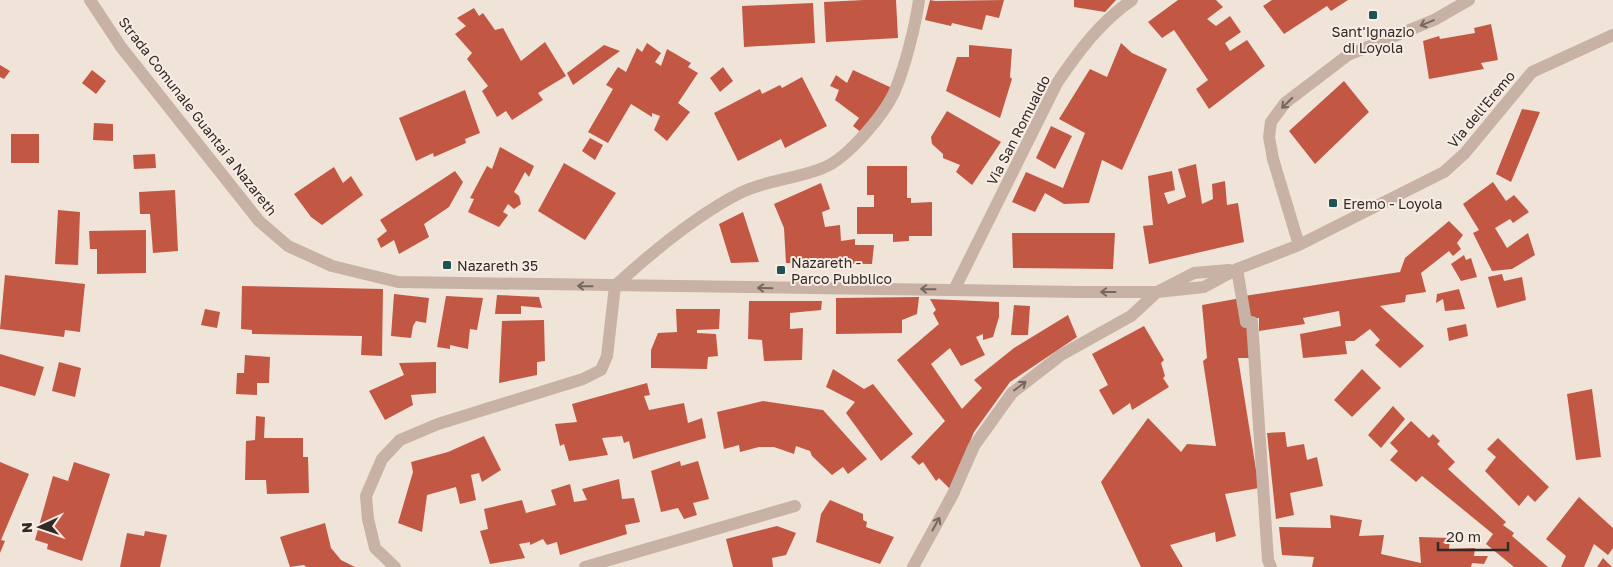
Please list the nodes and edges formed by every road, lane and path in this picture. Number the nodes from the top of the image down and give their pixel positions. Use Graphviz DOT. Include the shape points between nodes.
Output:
graph roads {
  1 [pos="90,0"];
  2 [pos="920,0"];
  3 [pos="1132,0"];
  4 [pos="1469,0"];
  5 [pos="1613,35"];
  6 [pos="1299,245"];
  7 [pos="1237,269"];
  8 [pos="615,286"];
  9 [pos="954,290"];
  10 [pos="1157,292"];
  11 [pos="795,506"];
  12 [pos="395,567"];
  13 [pos="585,567"];
  14 [pos="913,567"];
  15 [pos="1271,567"];
  8 -- 1 [label="street, Strada Comunale Guantai a Nazareth, one-way" via="398,282 332,266 288,246 259,221 120,47"];
  2 -- 8 [label="street" via="895,89 864,136 850,151 822,169 742,192 715,207 640,263"];
  3 -- 9 [label="street, Via San Romualdo" via="1109,18 1078,52 1057,83"];
  4 -- 6 [label="street, one-way" via="1434,20 1348,55 1285,103 1271,122 1269,137 1273,158"];
  5 -- 6 [label="street, Via dell'Eremo" via="1532,72 1465,154 1444,172"];
  6 -- 7 [label="street, Via dell'Eremo"];
  7 -- 10 [label="street, Strada Comunale Guantai a Nazareth" via="1204,287"];
  7 -- 15 [label="street" via="1246,322 1252,322"];
  9 -- 8 [label="street, Strada Comunale Guantai a Nazareth, one-way"];
  8 -- 12 [label="street" via="607,356 601,370 583,379 438,424 400,440 382,459 366,496 368,519 375,548"];
  10 -- 9 [label="street, Strada Comunale Guantai a Nazareth, one-way"];
  14 -- 10 [label="street, one-way" via="953,494 974,446 1012,393 1061,355 1131,316"];
  11 -- 13 [label="street"];
}
